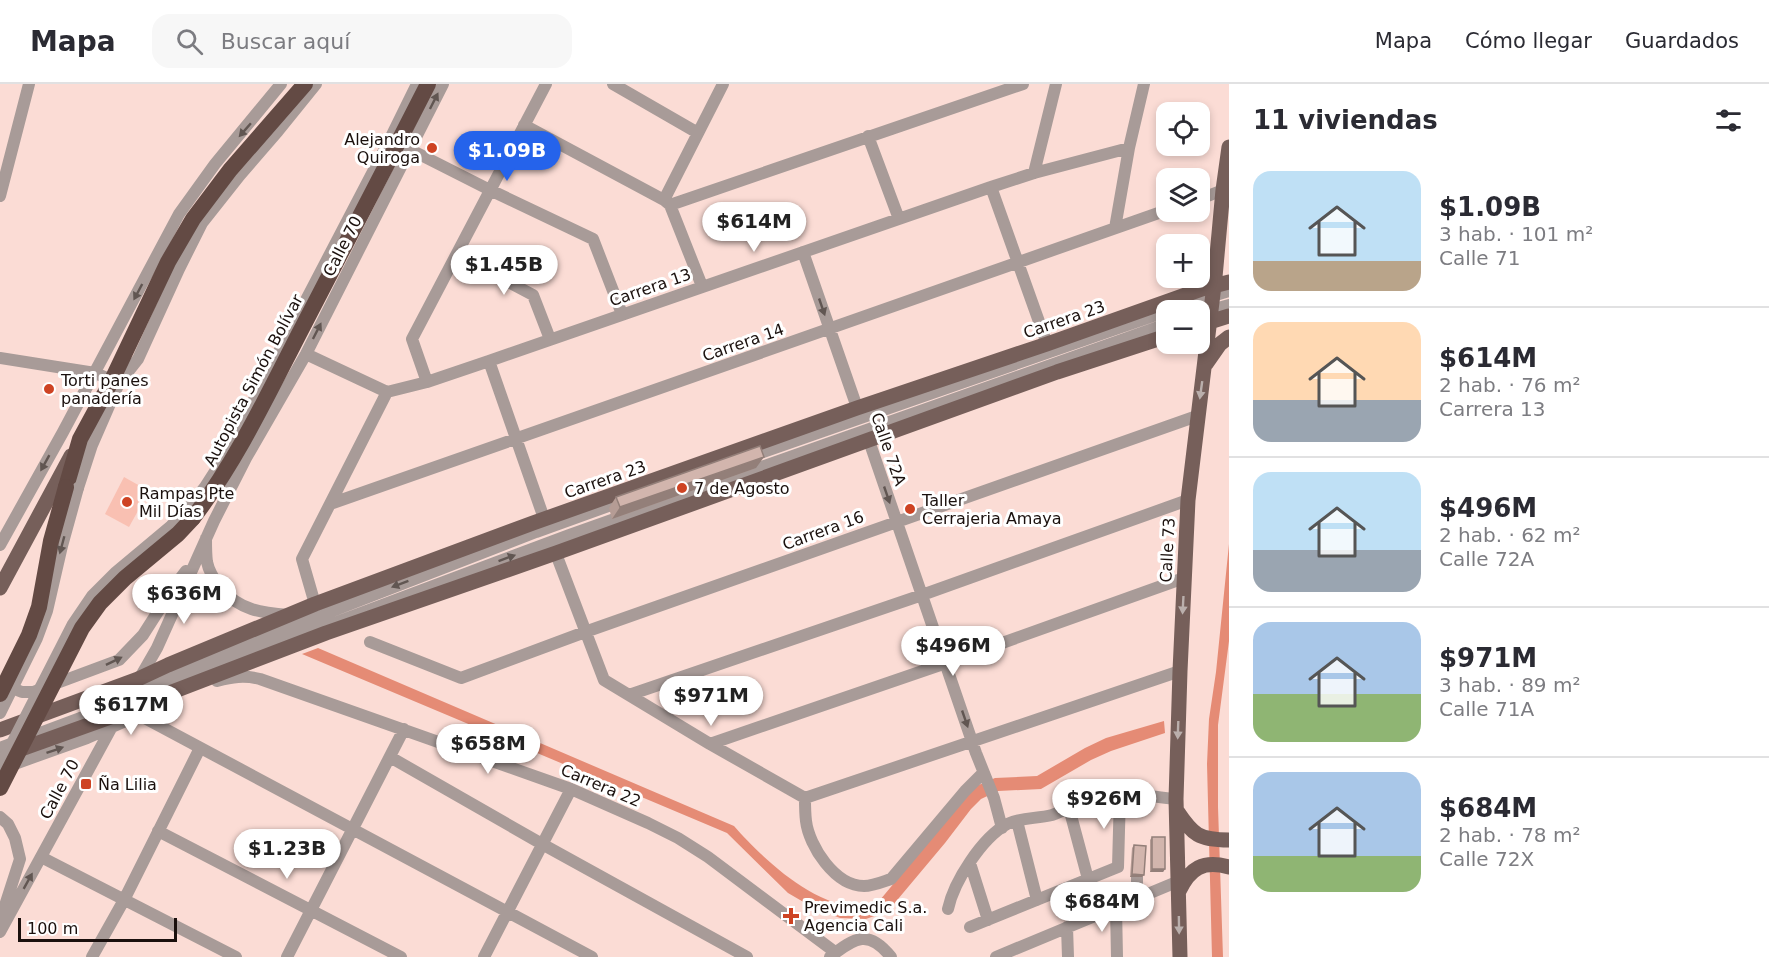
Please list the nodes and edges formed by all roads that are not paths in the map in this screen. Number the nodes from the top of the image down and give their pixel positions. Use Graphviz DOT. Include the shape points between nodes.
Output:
graph roads {
  1 [pos="29,84"];
  2 [pos="281,84"];
  3 [pos="305,84"];
  4 [pos="316,84"];
  5 [pos="417,84"];
  6 [pos="428,84"];
  7 [pos="443,84"];
  8 [pos="546,84"];
  9 [pos="613,84"];
  10 [pos="723,84"];
  11 [pos="1023,84"];
  12 [pos="1056,84"];
  13 [pos="1144,84"];
  14 [pos="524,124"];
  15 [pos="698,133"];
  16 [pos="868,136"];
  17 [pos="1229,147"];
  18 [pos="1129,148"];
  19 [pos="409,149"];
  20 [pos="1034,173"];
  21 [pos="991,187"];
  22 [pos="489,190"];
  23 [pos="0,196"];
  24 [pos="1210,200"];
  25 [pos="667,203"];
  26 [pos="1225,203"];
  27 [pos="1156,214"];
  28 [pos="899,219"];
  29 [pos="1115,228"];
  30 [pos="802,252"];
  31 [pos="457,255"];
  32 [pos="1017,263"];
  33 [pos="702,286"];
  34 [pos="1218,303"];
  35 [pos="622,314"];
  36 [pos="1156,314"];
  37 [pos="1156,328"];
  38 [pos="829,329"];
  39 [pos="1229,337"];
  40 [pos="550,339"];
  41 [pos="1156,340"];
  42 [pos="1047,344"];
  43 [pos="306,354"];
  44 [pos="0,357"];
  45 [pos="489,361"];
  46 [pos="1204,367"];
  47 [pos="94,373"];
  48 [pos="112,380"];
  49 [pos="428,382"];
  50 [pos="387,392"];
  51 [pos="270,393"];
  52 [pos="859,413"];
  53 [pos="1197,416"];
  54 [pos="269,419"];
  55 [pos="866,435"];
  56 [pos="246,436"];
  57 [pos="80,439"];
  58 [pos="515,439"];
  59 [pos="72,488"];
  60 [pos="1188,500"];
  61 [pos="330,504"];
  62 [pos="189,515"];
  63 [pos="897,522"];
  64 [pos="546,523"];
  65 [pos="206,536"];
  66 [pos="0,545"];
  67 [pos="554,548"];
  68 [pos="198,555"];
  69 [pos="10,569"];
  70 [pos="1184,578"];
  71 [pos="0,588"];
  72 [pos="922,595"];
  73 [pos="0,597"];
  74 [pos="315,604"];
  75 [pos="290,615"];
  76 [pos="585,632"];
  77 [pos="370,642"];
  78 [pos="946,663"];
  79 [pos="1180,671"];
  80 [pos="0,683"];
  81 [pos="136,684"];
  82 [pos="0,694"];
  83 [pos="629,695"];
  84 [pos="128,711"];
  85 [pos="0,713"];
  86 [pos="110,729"];
  87 [pos="404,729"];
  88 [pos="0,730"];
  89 [pos="0,737"];
  90 [pos="973,741"];
  91 [pos="710,744"];
  92 [pos="0,748"];
  93 [pos="200,748"];
  94 [pos="0,757"];
  95 [pos="390,757"];
  96 [pos="0,768"];
  97 [pos="984,775"];
  98 [pos="0,788"];
  99 [pos="571,789"];
  100 [pos="1120,794"];
  101 [pos="805,798"];
  102 [pos="1176,805"];
  103 [pos="1068,807"];
  104 [pos="0,817"];
  105 [pos="1017,821"];
  106 [pos="1002,828"];
  107 [pos="353,830"];
  108 [pos="158,831"];
  109 [pos="1228,840"];
  110 [pos="542,844"];
  111 [pos="42,857"];
  112 [pos="970,863"];
  113 [pos="1229,867"];
  114 [pos="1137,877"];
  115 [pos="1088,879"];
  116 [pos="1181,884"];
  117 [pos="1137,898"];
  118 [pos="124,900"];
  119 [pos="1037,900"];
  120 [pos="1116,907"];
  121 [pos="948,909"];
  122 [pos="312,910"];
  123 [pos="507,912"];
  124 [pos="988,920"];
  125 [pos="0,922"];
  126 [pos="970,927"];
  127 [pos="1067,927"];
  128 [pos="0,932"];
  129 [pos="1017,953"];
  130 [pos="832,955"];
  131 [pos="92,957"];
  132 [pos="236,957"];
  133 [pos="286,957"];
  134 [pos="401,957"];
  135 [pos="484,957"];
  136 [pos="592,957"];
  137 [pos="747,957"];
  138 [pos="891,957"];
  139 [pos="996,957"];
  140 [pos="1068,957"];
  141 [pos="1117,957"];
  142 [pos="1180,957"];
  1 -- 23 [label="street"];
  2 -- 47 [label="street, one-way" via="179,214"];
  3 -- 48 [label="highway" via="193,219 168,262"];
  4 -- 59 [label="street" via="202,223 138,359 119,383"];
  5 -- 62 [label="street" via="223,459"];
  6 -- 51 [label="highway, Autopista Simón Bolívar"];
  19 -- 7 [label="street, Calle 70, one-way"];
  8 -- 14 [label="street"];
  9 -- 15 [label="street"];
  10 -- 15 [label="street"];
  11 -- 16 [label="street"];
  12 -- 20 [label="street"];
  13 -- 18 [label="street"];
  14 -- 22 [label="street"];
  14 -- 25 [label="street"];
  15 -- 25 [label="street"];
  16 -- 25 [label="street"];
  16 -- 28 [label="street"];
  17 -- 26 [label="main road, Calle 73"];
  18 -- 20 [label="street, Carrera 13"];
  18 -- 29 [label="street"];
  19 -- 22 [label="street"];
  43 -- 19 [label="street, Calle 70, one-way"];
  20 -- 21 [label="street, Carrera 13"];
  21 -- 28 [label="street, Carrera 13"];
  21 -- 32 [label="street"];
  22 -- 31 [label="street"];
  22 -- 35 [label="street" via="593,239"];
  24 -- 26 [label="street"];
  25 -- 33 [label="street"];
  26 -- 34 [label="main road, Calle 73"];
  27 -- 29 [label="street, Carrera 14"];
  28 -- 30 [label="street, Carrera 13"];
  29 -- 32 [label="street, Carrera 14"];
  30 -- 33 [label="street, Carrera 13"];
  30 -- 38 [label="street, Calle 72A, one-way"];
  31 -- 40 [label="street" via="533,295"];
  31 -- 49 [label="street" via="412,339"];
  32 -- 38 [label="street, Carrera 14"];
  32 -- 42 [label="street"];
  33 -- 35 [label="street, Carrera 13"];
  34 -- 42 [label="main road, Carrera 23"];
  34 -- 46 [label="main road, Calle 73"];
  35 -- 40 [label="street, Carrera 13"];
  36 -- 52 [label="street"];
  37 -- 55 [label="street"];
  38 -- 52 [label="street, Calle 72A"];
  38 -- 58 [label="street, Carrera 14"];
  39 -- 46 [label="main road"];
  40 -- 45 [label="street, Carrera 13"];
  41 -- 55 [label="main road"];
  42 -- 52 [label="main road, Carrera 23"];
  43 -- 50 [label="street"];
  43 -- 54 [label="street, Calle 70"];
  44 -- 47 [label="street"];
  45 -- 49 [label="street, Carrera 13"];
  45 -- 58 [label="street"];
  46 -- 53 [label="main road, Calle 73, one-way"];
  47 -- 48 [label="street"];
  47 -- 66 [label="street, one-way"];
  48 -- 57 [label="highway"];
  49 -- 50 [label="street, Carrera 13"];
  50 -- 61 [label="street"];
  51 -- 54 [label="highway"];
  51 -- 56 [label="highway, Autopista Simón Bolívar"];
  52 -- 55 [label="street, Calle 72A"];
  52 -- 64 [label="main road, Carrera 23"];
  53 -- 60 [label="main road, Calle 73"];
  53 -- 63 [label="street, Carrera 16"];
  54 -- 56 [label="highway"];
  54 -- 65 [label="street, Calle 70"];
  55 -- 63 [label="street, Calle 72A, one-way"];
  55 -- 67 [label="main road"];
  56 -- 62 [label="highway, Autopista Simón Bolívar" via="214,491"];
  57 -- 59 [label="highway"];
  57 -- 69 [label="main road"];
  58 -- 61 [label="street, Carrera 14"];
  58 -- 64 [label="street"];
  59 -- 82 [label="highway, bridge" via="51,542 30,635"];
  59 -- 85 [label="street, one-way, bridge" via="47,610"];
  60 -- 70 [label="main road, Calle 73"];
  60 -- 72 [label="street"];
  61 -- 74 [label="street" via="302,559"];
  62 -- 96 [label="street, bridge" via="171,526 92,596 73,624"];
  62 -- 98 [label="highway, Autopista Simón Bolívar, bridge" via="178,534 125,578 82,628"];
  63 -- 72 [label="street, Calle 72A"];
  63 -- 76 [label="street, Carrera 16"];
  64 -- 67 [label="street"];
  64 -- 74 [label="main road, Carrera 23"];
  64 -- 81 [label="street, one-way"];
  65 -- 68 [label="street, Calle 70"];
  65 -- 75 [label="street" via="207,563 225,594 238,604 263,613"];
  67 -- 76 [label="street"];
  84 -- 67 [label="main road, one-way"];
  80 -- 68 [label="street, one-way" via="33,692 119,660 143,635"];
  68 -- 81 [label="street, Calle 70" via="157,648"];
  69 -- 71 [label="main road"];
  69 -- 73 [label="street"];
  70 -- 78 [label="street"];
  70 -- 79 [label="main road, Calle 73, one-way"];
  72 -- 78 [label="street, Calle 72A"];
  72 -- 83 [label="street"];
  74 -- 75 [label="main road, Carrera 23"];
  75 -- 81 [label="main road, Carrera 23" via="168,665"];
  76 -- 77 [label="street, Carrera 16" via="461,678"];
  76 -- 83 [label="street" via="604,680"];
  78 -- 90 [label="street, Calle 72A, one-way"];
  78 -- 91 [label="street"];
  79 -- 90 [label="street"];
  79 -- 102 [label="main road, Calle 73, one-way"];
  81 -- 84 [label="street, Calle 70"];
  81 -- 88 [label="main road, Carrera 23"];
  81 -- 89 [label="street"];
  83 -- 91 [label="street"];
  84 -- 86 [label="street, Calle 70"];
  84 -- 86 [label="street"];
  84 -- 87 [label="street, Carrera 22" via="235,676 248,676"];
  84 -- 92 [label="street" via="80,718"];
  84 -- 93 [label="street"];
  84 -- 94 [label="main road"];
  96 -- 86 [label="street, one-way"];
  86 -- 111 [label="street, Calle 70"];
  87 -- 95 [label="street"];
  87 -- 99 [label="street, Carrera 22"];
  90 -- 97 [label="street, Calle 72A"];
  90 -- 101 [label="street"];
  91 -- 101 [label="street"];
  93 -- 107 [label="street"];
  93 -- 108 [label="street"];
  95 -- 107 [label="street"];
  95 -- 110 [label="street"];
  97 -- 101 [label="street" via="965,790 891,879 875,885 848,882 816,852 806,822"];
  97 -- 106 [label="street, Calle 72A"];
  99 -- 110 [label="street"];
  99 -- 130 [label="street, Carrera 22" via="678,838 708,857"];
  100 -- 102 [label="street"];
  100 -- 103 [label="street" via="1097,794"];
  100 -- 115 [label="street" via="1118,867"];
  102 -- 109 [label="main road" via="1194,834"];
  102 -- 116 [label="main road, Calle 73" via="1170,841"];
  103 -- 105 [label="street" via="1051,815"];
  103 -- 115 [label="street"];
  104 -- 125 [label="street" via="15,838 20,859"];
  105 -- 106 [label="street"];
  105 -- 119 [label="street"];
  106 -- 112 [label="street"];
  107 -- 122 [label="street"];
  107 -- 123 [label="street"];
  108 -- 118 [label="street"];
  108 -- 122 [label="street"];
  110 -- 123 [label="street"];
  110 -- 137 [label="street"];
  111 -- 118 [label="street"];
  128 -- 111 [label="street, Calle 70, one-way"];
  112 -- 121 [label="street" via="956,885"];
  112 -- 124 [label="street"];
  113 -- 116 [label="main road" via="1205,865 1195,869"];
  114 -- 117 [label="street"];
  115 -- 119 [label="street"];
  116 -- 117 [label="street" via="1157,885"];
  116 -- 142 [label="main road, Calle 73, one-way"];
  117 -- 120 [label="street"];
  118 -- 131 [label="street"];
  118 -- 132 [label="street"];
  119 -- 124 [label="street"];
  120 -- 127 [label="street"];
  120 -- 141 [label="street"];
  122 -- 133 [label="street"];
  122 -- 134 [label="street"];
  123 -- 135 [label="street"];
  123 -- 136 [label="street"];
  124 -- 126 [label="street"];
  127 -- 129 [label="street"];
  127 -- 140 [label="street"];
  129 -- 139 [label="street"];
  130 -- 138 [label="street, Carrera 22" via="855,941 867,939 879,943"];
}
